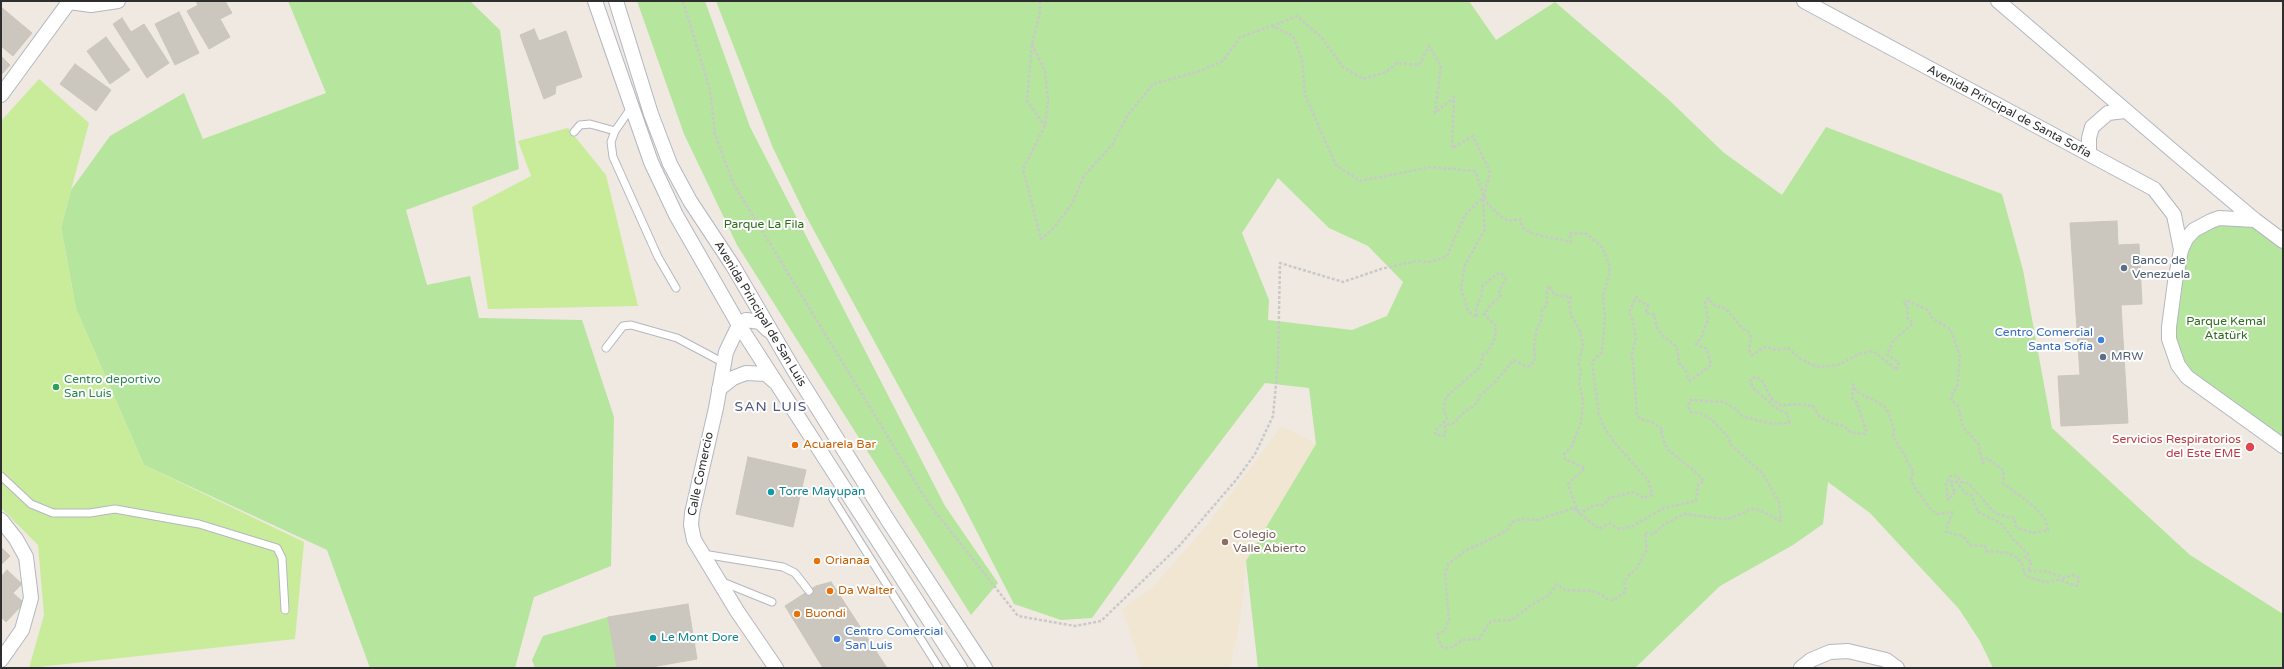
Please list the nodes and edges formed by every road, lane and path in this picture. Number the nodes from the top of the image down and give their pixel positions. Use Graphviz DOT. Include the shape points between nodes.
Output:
graph roads {
  1 [pos="118,1"];
  2 [pos="595,1"];
  3 [pos="616,1"];
  4 [pos="683,1"];
  5 [pos="1040,1"];
  6 [pos="1804,1"];
  7 [pos="1998,1"];
  8 [pos="69,2"];
  9 [pos="1272,26"];
  10 [pos="1032,44"];
  11 [pos="1,95"];
  12 [pos="631,108"];
  13 [pos="2125,111"];
  14 [pos="1045,126"];
  15 [pos="615,131"];
  16 [pos="574,132"];
  17 [pos="2089,154"];
  18 [pos="1484,196"];
  19 [pos="2255,220"];
  20 [pos="2283,241"];
  21 [pos="2182,250"];
  22 [pos="724,253"];
  23 [pos="704,265"];
  24 [pos="676,288"];
  25 [pos="739,325"];
  26 [pos="773,334"];
  27 [pos="606,348"];
  28 [pos="724,363"];
  29 [pos="777,383"];
  30 [pos="719,389"];
  31 [pos="2283,446"];
  32 [pos="1,476"];
  33 [pos="841,484"];
  34 [pos="1579,512"];
  35 [pos="1,520"];
  36 [pos="702,554"];
  37 [pos="718,580"];
  38 [pos="809,591"];
  39 [pos="772,602"];
  40 [pos="285,610"];
  41 [pos="1,660"];
  42 [pos="776,668"];
  43 [pos="939,668"];
  44 [pos="960,668"];
  45 [pos="985,668"];
  46 [pos="1800,668"];
  47 [pos="1897,668"];
  1 -- 8 [label="street" via="91,5"];
  2 -- 12 [label="street, Avenida Principal de San Luis"];
  3 -- 22 [label="street, Avenida Principal de San Luis" via="650,114 670,164 690,201"];
  4 -- 18 [label="path" via="710,90 715,134 733,183 929,504 1018,616 1075,626 1101,621 1180,545 1236,480 1254,454 1273,416 1278,363 1280,263 1343,282 1380,269 1416,261 1432,262 1447,256 1464,215"];
  5 -- 10 [label="path" via="1040,12"];
  6 -- 17 [label="street, Avenida Principal de Santa Sofía"];
  7 -- 13 [label="street"];
  8 -- 11 [label="street"];
  9 -- 14 [label="path" via="1240,37 1223,61 1197,72 1154,84 1127,116 1112,145 1084,176 1072,204 1052,231 1041,239 1023,169"];
  9 -- 18 [label="path" via="1293,36 1302,59 1305,95 1336,165 1360,181 1431,167 1475,171"];
  9 -- 18 [label="path" via="1297,16 1321,37 1343,67 1363,79 1386,72 1397,63 1419,65 1429,46 1441,66 1436,88 1435,113 1454,97 1452,148 1473,136 1490,172"];
  10 -- 14 [label="path" via="1045,71 1048,101"];
  10 -- 14 [label="path" via="1027,102"];
  12 -- 15 [label="lane"];
  12 -- 23 [label="street, Avenida Principal de San Luis" via="651,162 676,215"];
  13 -- 17 [label="street" via="2116,110 2099,119 2092,127"];
  13 -- 19 [label="street"];
  15 -- 16 [label="lane" via="590,124 580,125"];
  15 -- 24 [label="lane" via="611,142 613,157 658,257"];
  17 -- 21 [label="street, Avenida Principal de Santa Sofía" via="2145,184 2161,196 2174,215"];
  18 -- 34 [label="path" via="1500,216 1509,221 1520,219 1522,227 1530,233 1572,242 1570,233 1587,234 1602,246 1609,263 1610,272 1603,295 1605,316 1602,352 1592,362 1599,415 1614,442 1648,480 1652,495 1644,498 1634,492 1623,494 1609,498 1604,505 1595,505"];
  18 -- 34 [label="path" via="1485,229 1465,265 1461,288 1470,314 1477,317 1476,308 1483,285 1497,274 1502,274 1506,279 1499,290 1502,295 1484,314 1496,326 1495,338 1488,352 1483,354 1480,367 1446,396 1444,410 1447,419 1435,431 1436,435 1445,436 1445,426 1475,406 1480,396 1514,360 1531,366 1535,358 1536,328 1542,321 1542,310 1547,305 1549,286 1555,295 1571,297 1571,315 1579,329 1583,344 1579,363 1579,382 1583,400 1577,436 1564,454 1565,459 1585,468 1568,484"];
  19 -- 20 [label="street"];
  19 -- 21 [label="street, Avenida Principal de Santa Sofía" via="2219,218 2210,221 2194,230 2186,239"];
  21 -- 31 [label="street, Avenida Principal de Santa Sofía" via="2169,327 2169,339 2178,365 2187,377"];
  22 -- 23 [label="street" via="724,268 721,272 717,273"];
  22 -- 26 [label="street, Avenida Principal de San Luis"];
  23 -- 25 [label="street, Avenida Principal de San Luis"];
  25 -- 26 [label="street" via="746,320 753,320 760,322"];
  25 -- 28 [label="street, Calle Comercio" via="726,352"];
  25 -- 29 [label="street, Avenida Principal de San Luis"];
  26 -- 45 [label="street, Avenida Principal de San Luis" via="889,522"];
  27 -- 28 [label="lane" via="623,326 631,324 677,338"];
  28 -- 30 [label="street, Calle Comercio"];
  29 -- 30 [label="street" via="766,374 746,373 733,378"];
  29 -- 33 [label="street, Avenida Principal de San Luis"];
  30 -- 36 [label="street, Calle Comercio" via="692,513 694,540"];
  32 -- 40 [label="lane" via="31,504 53,513 90,513 115,509 199,524 277,548 282,558"];
  33 -- 43 [label="lane" via="833,499"];
  33 -- 44 [label="street, Avenida Principal de San Luis"];
  34 -- 34 [label="path" via="1599,529 1610,523 1619,529 1631,527 1664,508 1696,501 1698,484 1704,481 1667,449 1663,430 1652,422 1640,419 1637,413 1632,352 1636,339 1629,312 1636,297 1648,305 1646,313 1656,316 1655,321 1662,335 1677,347 1679,363 1690,381 1711,365 1707,349 1696,344 1708,319 1708,298 1712,304 1726,309 1743,329 1748,330 1751,337 1749,350 1752,355 1764,347 1777,350 1788,348 1799,358 1818,367 1838,365 1863,352 1873,351 1897,370 1899,362 1887,355 1894,341 1913,323 1908,319 1907,305 1903,304 1906,300 1928,310 1932,317 1951,330 1960,356 1957,387 1951,400 1958,406 1963,427 1978,443 1983,463 1987,458 2004,471 2003,483 2035,508 2045,520 2048,530 2033,533 2016,527 2014,518 1992,510 1973,488 1962,482 1958,476 1950,476 1946,484 1948,500 1956,491 1951,482 1956,481 1965,493 1971,496 1978,512 2001,523 2028,554 2026,557 2032,562 2028,571 2047,571 2064,578 2073,575 2079,578 2077,586 2060,580 2046,582 2031,578 2024,575 2018,558 2008,553 1986,552 1985,546 1970,545 1963,536 1946,532 1952,512 1938,514 1931,510 1911,479 1913,471 1893,436 1894,429 1888,412 1884,406 1856,391 1853,384 1852,398 1857,403 1865,434 1850,432 1844,426 1819,416 1813,406 1782,406 1772,399 1763,382 1757,377 1750,381 1754,389 1776,408 1788,414 1789,423 1773,424 1742,416 1724,402 1690,400 1688,407 1691,412 1712,420 1728,437 1730,444 1763,474 1779,502 1781,521 1750,509 1732,518 1723,519 1684,514 1663,525 1654,534 1646,533 1647,549 1636,569 1627,577 1624,584 1626,591 1614,600 1607,599 1601,594 1565,590 1557,584 1548,596 1532,604 1512,620 1491,621 1479,639 1462,640 1453,647 1441,646 1437,634 1445,631 1450,612 1445,582 1448,564 1465,551 1507,530 1512,522 1522,519 1537,520 1574,508"];
  35 -- 41 [label="street" via="26,557 31,598 22,630"];
  36 -- 37 [label="street, Calle Comercio"];
  36 -- 38 [label="lane" via="783,567 795,573"];
  37 -- 39 [label="lane"];
  37 -- 42 [label="street, Calle Comercio"];
  46 -- 47 [label="street" via="1830,652 1848,651 1886,660"];
}
